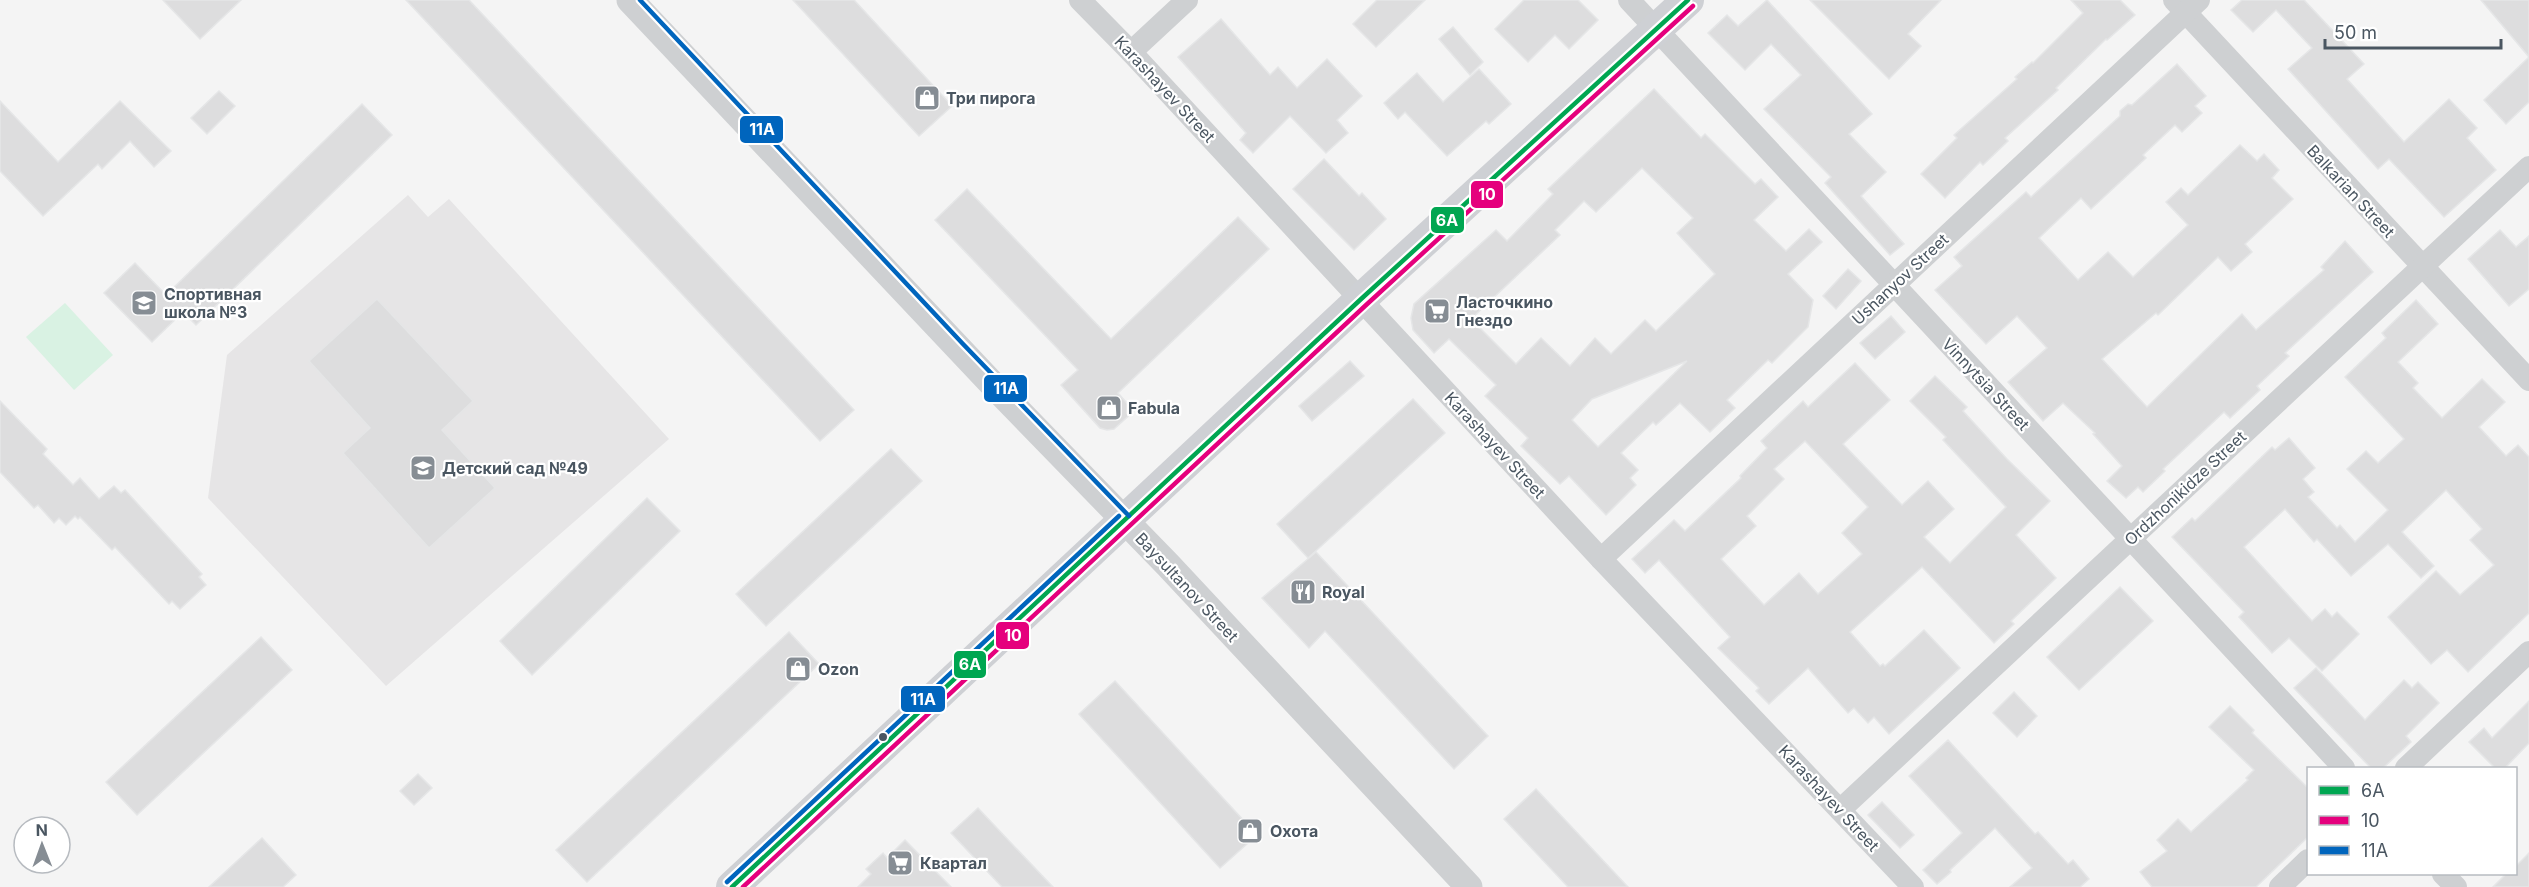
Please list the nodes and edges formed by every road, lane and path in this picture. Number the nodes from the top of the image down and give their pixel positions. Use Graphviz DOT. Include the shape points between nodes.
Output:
graph roads {
  1 [pos="630,0"];
  2 [pos="1080,0"];
  3 [pos="1187,0"];
  4 [pos="1629,0"];
  5 [pos="1688,0"];
  6 [pos="2186,4"];
  7 [pos="1657,29"];
  8 [pos="1131,52"];
  9 [pos="2529,167"];
  10 [pos="2422,266"];
  11 [pos="1894,285"];
  12 [pos="1360,300"];
  13 [pos="2529,380"];
  14 [pos="1124,521"];
  15 [pos="2130,539"];
  16 [pos="1601,559"];
  17 [pos="2529,652"];
  18 [pos="2343,767"];
  19 [pos="2407,767"];
  20 [pos="1840,810"];
  21 [pos="2307,861"];
  22 [pos="2445,875"];
  23 [pos="732,887"];
  24 [pos="1470,887"];
  25 [pos="1913,887"];
  26 [pos="2280,887"];
  27 [pos="2456,887"];
  1 -- 14 [label="street, Baysultanov Street"];
  2 -- 8 [label="street, Karashaуev Street"];
  3 -- 8 [label="street"];
  4 -- 7 [label="street, Vinnytsia Street"];
  5 -- 7 [label="main road"];
  6 -- 10 [label="street, Balkarian Street"];
  6 -- 11 [label="street, Ushanyov Street"];
  7 -- 11 [label="street, Vinnytsia Street"];
  7 -- 12 [label="main road"];
  8 -- 12 [label="street, Karashaуev Street"];
  9 -- 10 [label="street, Ordzhonikidze Street"];
  10 -- 13 [label="street, Balkarian Street"];
  10 -- 15 [label="street, Ordzhonikidze Street"];
  11 -- 15 [label="street, Vinnytsia Street"];
  11 -- 16 [label="street, Ushanyov Street"];
  12 -- 14 [label="main road"];
  12 -- 16 [label="street, Karashaуev Street"];
  14 -- 23 [label="main road"];
  14 -- 24 [label="street, Baysultanov Street"];
  15 -- 18 [label="street, Vinnytsia Street"];
  15 -- 20 [label="street, Ordzhonikidze Street"];
  16 -- 20 [label="street, Karashaуev Street"];
  17 -- 19 [label="street"];
  20 -- 25 [label="street, Karashaуev Street"];
  21 -- 26 [label="street"];
  22 -- 27 [label="street"];
}
